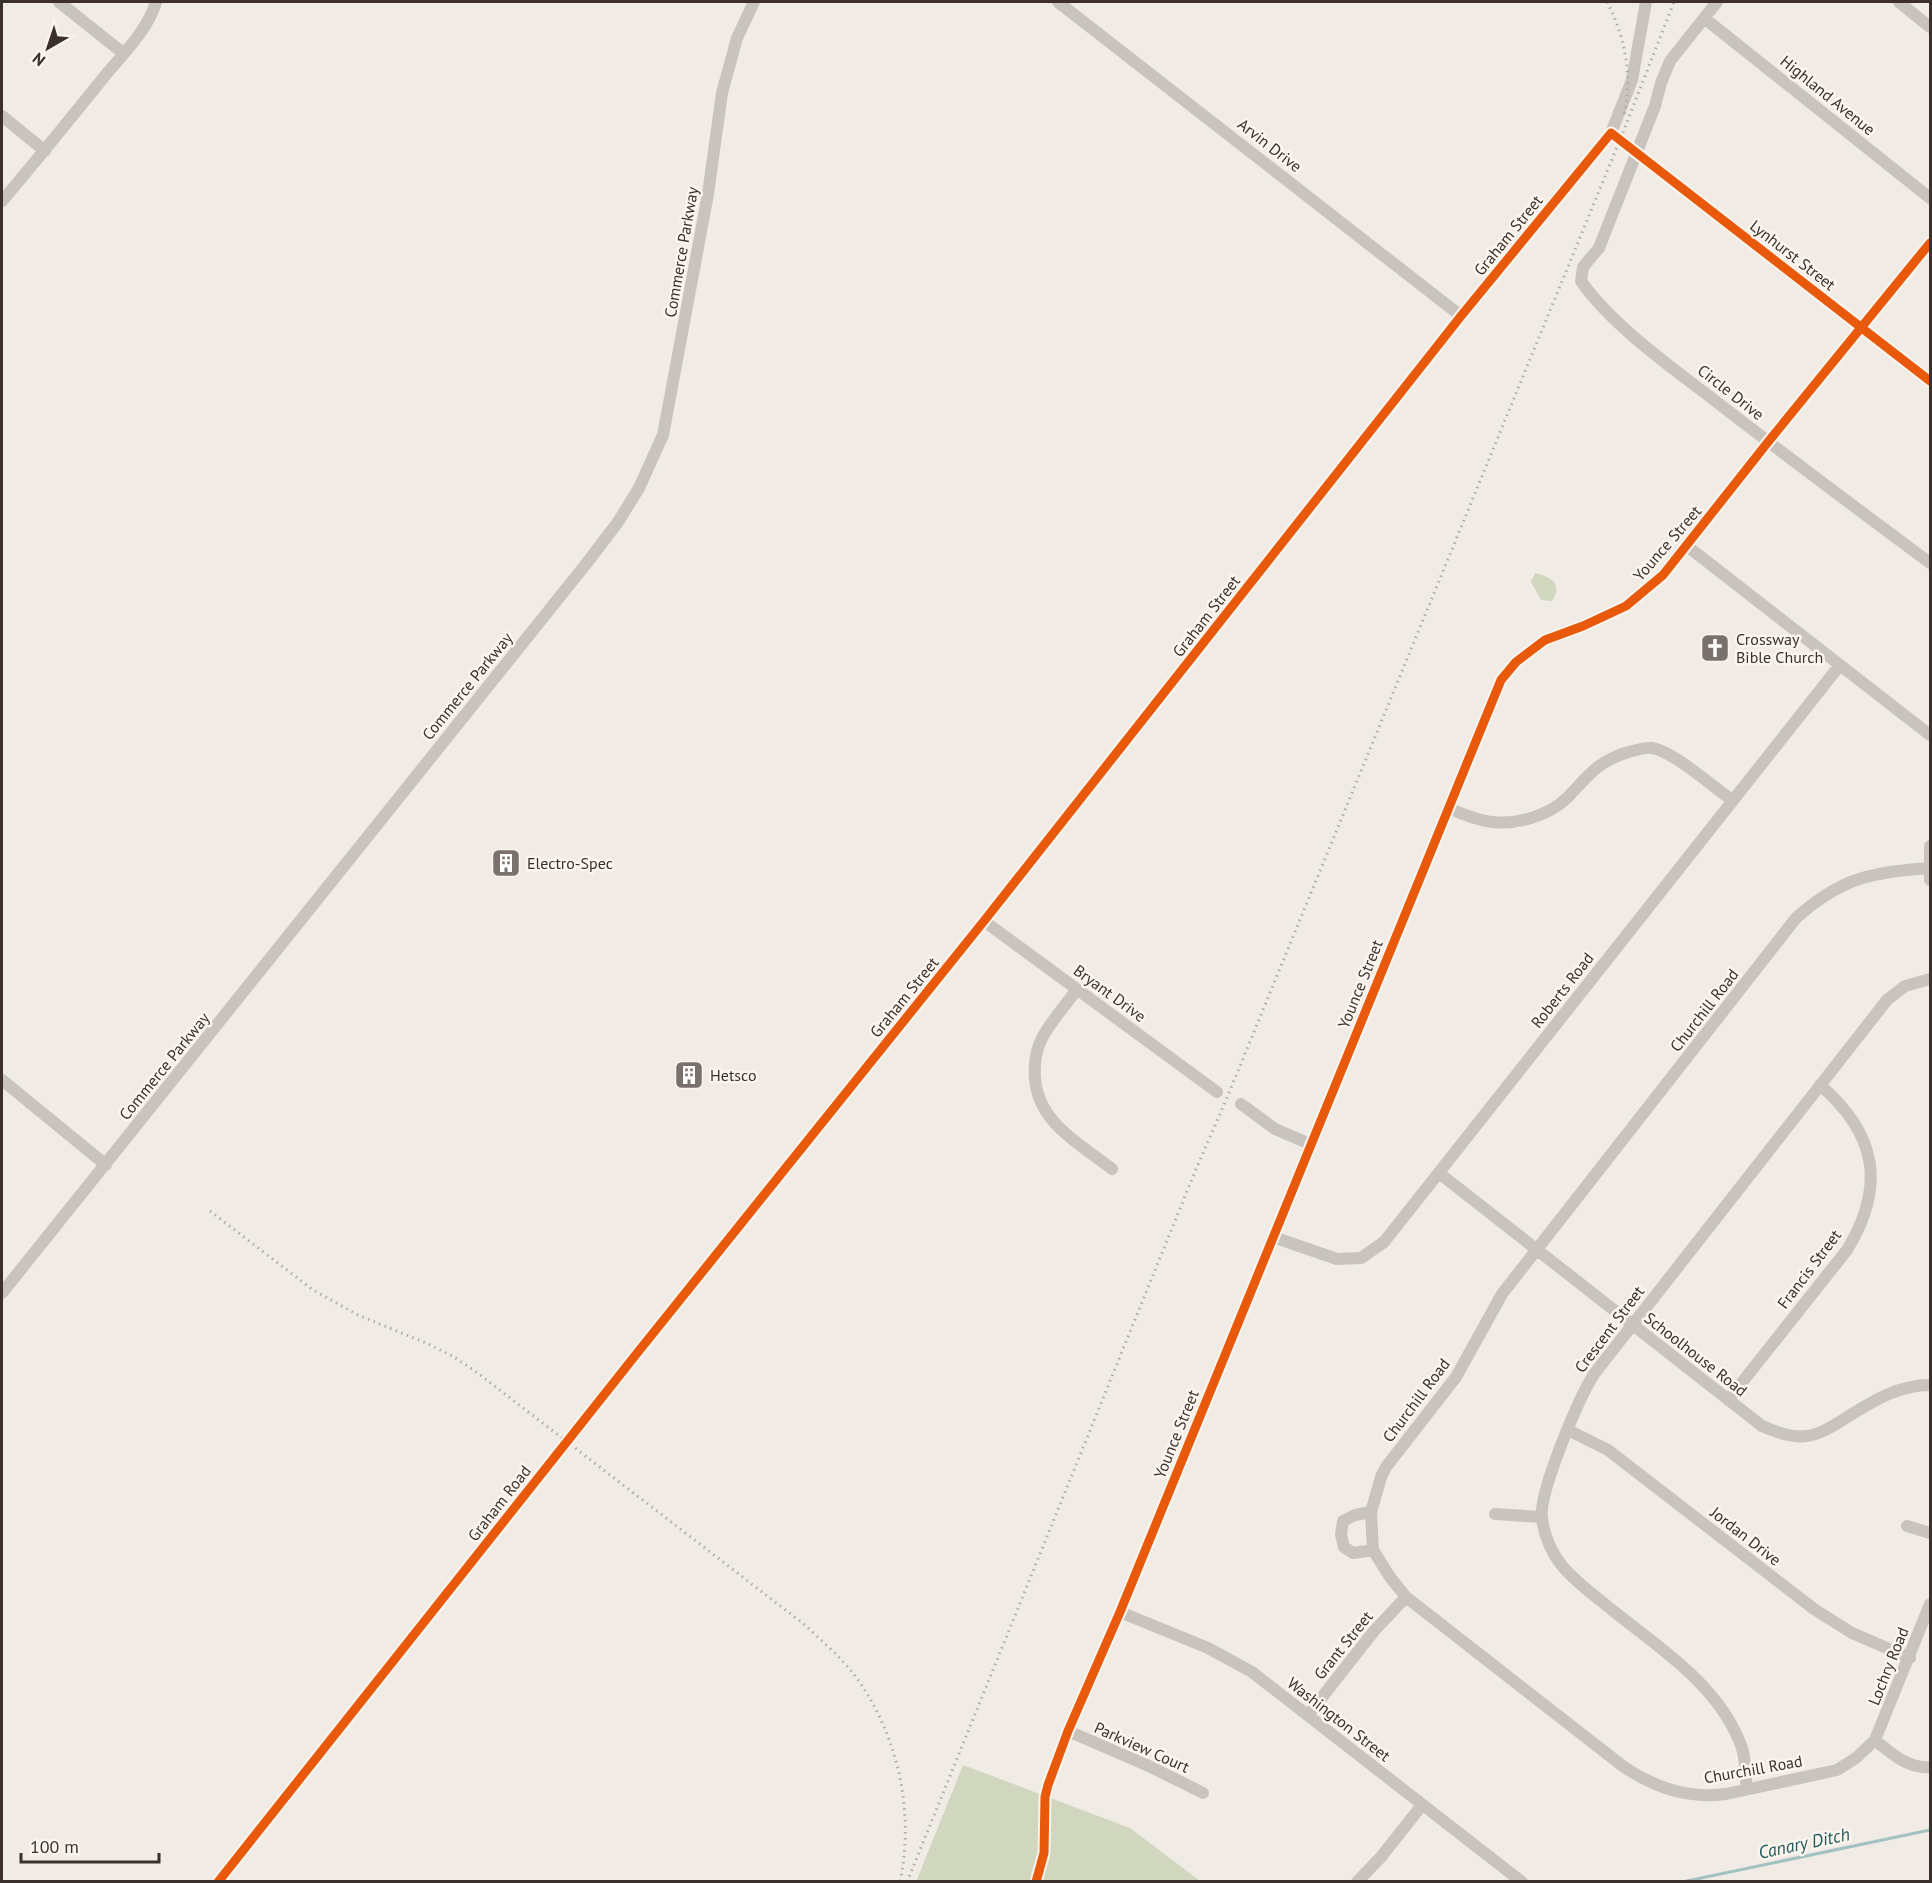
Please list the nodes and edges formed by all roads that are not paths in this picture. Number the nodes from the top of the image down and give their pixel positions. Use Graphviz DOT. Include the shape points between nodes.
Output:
graph roads {
  1 [pos="58,2"];
  2 [pos="156,2"];
  3 [pos="754,2"];
  4 [pos="1058,2"];
  5 [pos="1646,2"];
  6 [pos="1717,2"];
  7 [pos="1899,2"];
  8 [pos="1704,18"];
  9 [pos="1930,27"];
  10 [pos="123,53"];
  11 [pos="2,116"];
  12 [pos="1611,133"];
  13 [pos="45,151"];
  14 [pos="1637,152"];
  15 [pos="1930,198"];
  16 [pos="2,201"];
  17 [pos="1930,243"];
  18 [pos="1461,316"];
  19 [pos="1862,327"];
  20 [pos="1930,381"];
  21 [pos="1768,442"];
  22 [pos="1687,546"];
  23 [pos="1930,563"];
  24 [pos="1840,665"];
  25 [pos="1930,735"];
  26 [pos="1732,800"];
  27 [pos="1448,808"];
  28 [pos="1930,846"];
  29 [pos="1930,874"];
  30 [pos="984,921"];
  31 [pos="1930,979"];
  32 [pos="1077,990"];
  33 [pos="2,1080"];
  34 [pos="1820,1085"];
  35 [pos="1217,1092"];
  36 [pos="1240,1104"];
  37 [pos="804,1144"];
  38 [pos="1310,1144"];
  39 [pos="106,1165"];
  40 [pos="1112,1169"];
  41 [pos="1439,1173"];
  42 [pos="1273,1237"];
  43 [pos="1537,1249"];
  44 [pos="2,1293"];
  45 [pos="1632,1325"];
  46 [pos="1930,1385"];
  47 [pos="1728,1400"];
  48 [pos="1568,1430"];
  49 [pos="1371,1512"];
  50 [pos="1495,1514"];
  51 [pos="1541,1517"];
  52 [pos="1907,1526"];
  53 [pos="1930,1533"];
  54 [pos="1373,1550"];
  55 [pos="1406,1597"];
  56 [pos="1930,1604"];
  57 [pos="1120,1612"];
  58 [pos="1910,1658"];
  59 [pos="1308,1715"];
  60 [pos="1068,1731"];
  61 [pos="1875,1740"];
  62 [pos="1930,1767"];
  63 [pos="1747,1789"];
  64 [pos="1203,1793"];
  65 [pos="1422,1805"];
  66 [pos="218,1881"];
  67 [pos="1036,1881"];
  68 [pos="1357,1881"];
  69 [pos="1522,1881"];
  1 -- 10 [label="street"];
  2 -- 10 [label="street" via="148,20"];
  3 -- 39 [label="street, Commerce Parkway" via="737,38 722,93 708,194 663,435 639,488 586,564"];
  4 -- 18 [label="street, Arvin Drive"];
  5 -- 12 [label="street, Graham Street" via="1632,80"];
  6 -- 8 [label="street"];
  7 -- 9 [label="street"];
  8 -- 14 [label="street" via="1664,72"];
  8 -- 15 [label="street, Highland Avenue"];
  10 -- 13 [label="street"];
  11 -- 13 [label="street"];
  12 -- 14 [label="street"];
  12 -- 18 [label="street, Graham Street"];
  13 -- 16 [label="street"];
  14 -- 19 [label="street, Lynhurst Street"];
  14 -- 21 [label="street, Circle Drive" via="1599,248 1583,267 1581,281 1591,296 1674,369"];
  17 -- 19 [label="street, Younce Street"];
  18 -- 30 [label="street, Graham Street"];
  19 -- 20 [label="street, Lynhurst Street"];
  19 -- 21 [label="street, Younce Street"];
  21 -- 22 [label="street, Younce Street"];
  21 -- 23 [label="street, Circle Drive"];
  22 -- 24 [label="street"];
  22 -- 27 [label="street, Younce Street" via="1663,575 1626,606 1545,640 1516,662 1501,680"];
  24 -- 25 [label="street"];
  24 -- 26 [label="street, Roberts Road"];
  26 -- 27 [label="street" via="1666,753 1650,748 1610,758 1567,798 1543,814 1494,822"];
  26 -- 41 [label="street, Roberts Road"];
  27 -- 38 [label="street, Younce Street"];
  28 -- 29 [label="street"];
  29 -- 43 [label="street, Churchill Road" via="1887,871 1849,881 1796,918"];
  30 -- 32 [label="street, Bryant Drive"];
  30 -- 37 [label="street, Graham Street"];
  31 -- 34 [label="street, Crescent Street" via="1905,986 1887,1000"];
  32 -- 35 [label="street, Bryant Drive"];
  32 -- 40 [label="street" via="1042,1038 1035,1061 1036,1088 1043,1109 1056,1126"];
  33 -- 39 [label="street"];
  34 -- 45 [label="street, Crescent Street"];
  34 -- 47 [label="street, Francis Street" via="1854,1120 1863,1139 1870,1166 1869,1201 1847,1250"];
  36 -- 38 [label="street" via="1275,1129"];
  37 -- 66 [label="street, Graham Road"];
  38 -- 42 [label="street, Younce Street"];
  39 -- 44 [label="street, Commerce Parkway"];
  41 -- 42 [label="street, Roberts Road" via="1384,1242 1361,1258 1326,1257"];
  41 -- 43 [label="street, Schoolhouse Road"];
  42 -- 57 [label="street, Younce Street"];
  43 -- 45 [label="street, Schoolhouse Road"];
  43 -- 49 [label="street, Churchill Road" via="1493,1307 1456,1377 1386,1467"];
  45 -- 47 [label="street, Schoolhouse Road"];
  45 -- 48 [label="street, Crescent Street" via="1589,1381"];
  46 -- 47 [label="street, Schoolhouse Road" via="1895,1390 1834,1426 1806,1436 1785,1435 1761,1426"];
  48 -- 51 [label="street, Crescent Street" via="1546,1489"];
  48 -- 58 [label="street, Jordan Drive" via="1608,1450 1814,1609 1852,1633"];
  49 -- 54 [label="street, Churchill Road"];
  49 -- 54 [label="street" via="1344,1521 1341,1535 1344,1547 1353,1553"];
  50 -- 51 [label="street"];
  51 -- 63 [label="street, Crescent Street" via="1550,1548 1564,1571 1713,1696 1742,1749"];
  52 -- 53 [label="street"];
  54 -- 55 [label="street, Churchill Road"];
  55 -- 59 [label="street, Grant Street"];
  55 -- 63 [label="street, Churchill Road" via="1644,1780 1701,1796"];
  56 -- 58 [label="street, Lochry Road"];
  57 -- 59 [label="street, Washington Street" via="1231,1660"];
  57 -- 60 [label="street, Younce Street"];
  58 -- 61 [label="street, Lochry Road"];
  59 -- 65 [label="street, Washington Street"];
  60 -- 64 [label="street, Parkview Court"];
  60 -- 67 [label="street, Younce Street" via="1045,1797 1044,1853"];
  61 -- 62 [label="street" via="1907,1763"];
  61 -- 63 [label="street, Churchill Road" via="1837,1770"];
  65 -- 68 [label="street"];
  65 -- 69 [label="street, Washington Street"];
}
